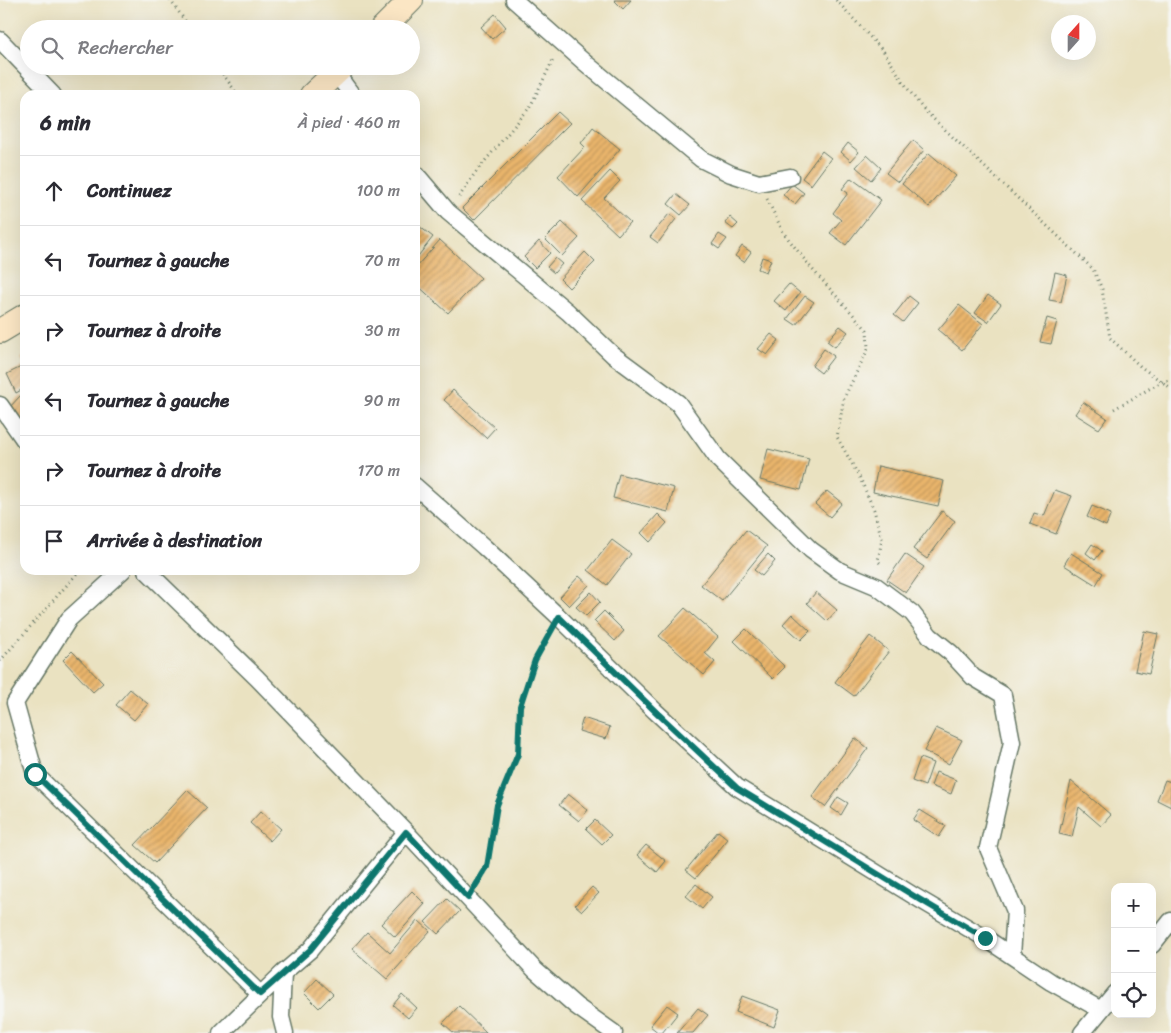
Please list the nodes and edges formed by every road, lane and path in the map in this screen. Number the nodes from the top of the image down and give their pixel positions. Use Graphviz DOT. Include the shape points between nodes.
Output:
graph roads {
  1 [pos="170,0"];
  2 [pos="411,0"];
  3 [pos="514,0"];
  4 [pos="836,0"];
  5 [pos="184,20"];
  6 [pos="391,20"];
  7 [pos="0,40"];
  8 [pos="562,42"];
  9 [pos="20,61"];
  10 [pos="34,75"];
  11 [pos="224,75"];
  12 [pos="334,75"];
  13 [pos="342,75"];
  14 [pos="48,90"];
  15 [pos="234,90"];
  16 [pos="318,90"];
  17 [pos="350,90"];
  18 [pos="790,177"];
  19 [pos="420,179"];
  20 [pos="759,182"];
  21 [pos="448,212"];
  22 [pos="20,319"];
  23 [pos="0,331"];
  24 [pos="1171,380"];
  25 [pos="1163,382"];
  26 [pos="1171,388"];
  27 [pos="0,405"];
  28 [pos="1114,409"];
  29 [pos="20,434"];
  30 [pos="420,490"];
  31 [pos="880,563"];
  32 [pos="76,575"];
  33 [pos="117,575"];
  34 [pos="151,575"];
  35 [pos="559,617"];
  36 [pos="0,661"];
  37 [pos="406,832"];
  38 [pos="468,898"];
  39 [pos="1171,921"];
  40 [pos="1156,940"];
  41 [pos="1012,956"];
  42 [pos="283,973"];
  43 [pos="260,994"];
  44 [pos="1111,997"];
  45 [pos="1101,1010"];
  46 [pos="221,1033"];
  47 [pos="286,1033"];
  48 [pos="614,1033"];
  49 [pos="1082,1033"];
  1 -- 5 [label="path"];
  2 -- 6 [label="main road"];
  3 -- 8 [label="street"];
  4 -- 25 [label="path" via="884,52 923,109 1093,269 1102,289 1110,338 1141,367"];
  7 -- 9 [label="street"];
  8 -- 20 [label="street" via="700,159 731,174"];
  8 -- 21 [label="path" via="530,107 474,173"];
  10 -- 14 [label="street"];
  11 -- 15 [label="path"];
  12 -- 16 [label="main road"];
  13 -- 17 [label="street"];
  18 -- 20 [label="street"];
  19 -- 21 [label="street"];
  20 -- 31 [label="path" via="782,232 867,330 868,349 844,398 838,437 874,510 882,539"];
  21 -- 41 [label="street" via="568,312 613,355 678,403 718,460 811,550 840,570 876,586 912,613 930,636 973,676 1003,695 1012,742 988,848 1015,910"];
  22 -- 23 [label="main road"];
  24 -- 25 [label="path"];
  25 -- 26 [label="path"];
  25 -- 28 [label="path"];
  27 -- 29 [label="street"];
  30 -- 35 [label="street"];
  32 -- 36 [label="path"];
  33 -- 43 [label="street" via="69,619 15,703 35,774"];
  34 -- 37 [label="street" via="257,678"];
  35 -- 38 [label="path" via="535,660 520,706 518,754 497,805 487,867"];
  35 -- 41 [label="street" via="737,788"];
  37 -- 38 [label="street"];
  37 -- 42 [label="street" via="310,950"];
  38 -- 48 [label="street" via="535,970 576,1006"];
  39 -- 40 [label="street"];
  41 -- 45 [label="street"];
  42 -- 43 [label="street"];
  42 -- 47 [label="street" via="281,1017"];
  43 -- 46 [label="street"];
  44 -- 45 [label="street"];
  45 -- 49 [label="street"];
}
